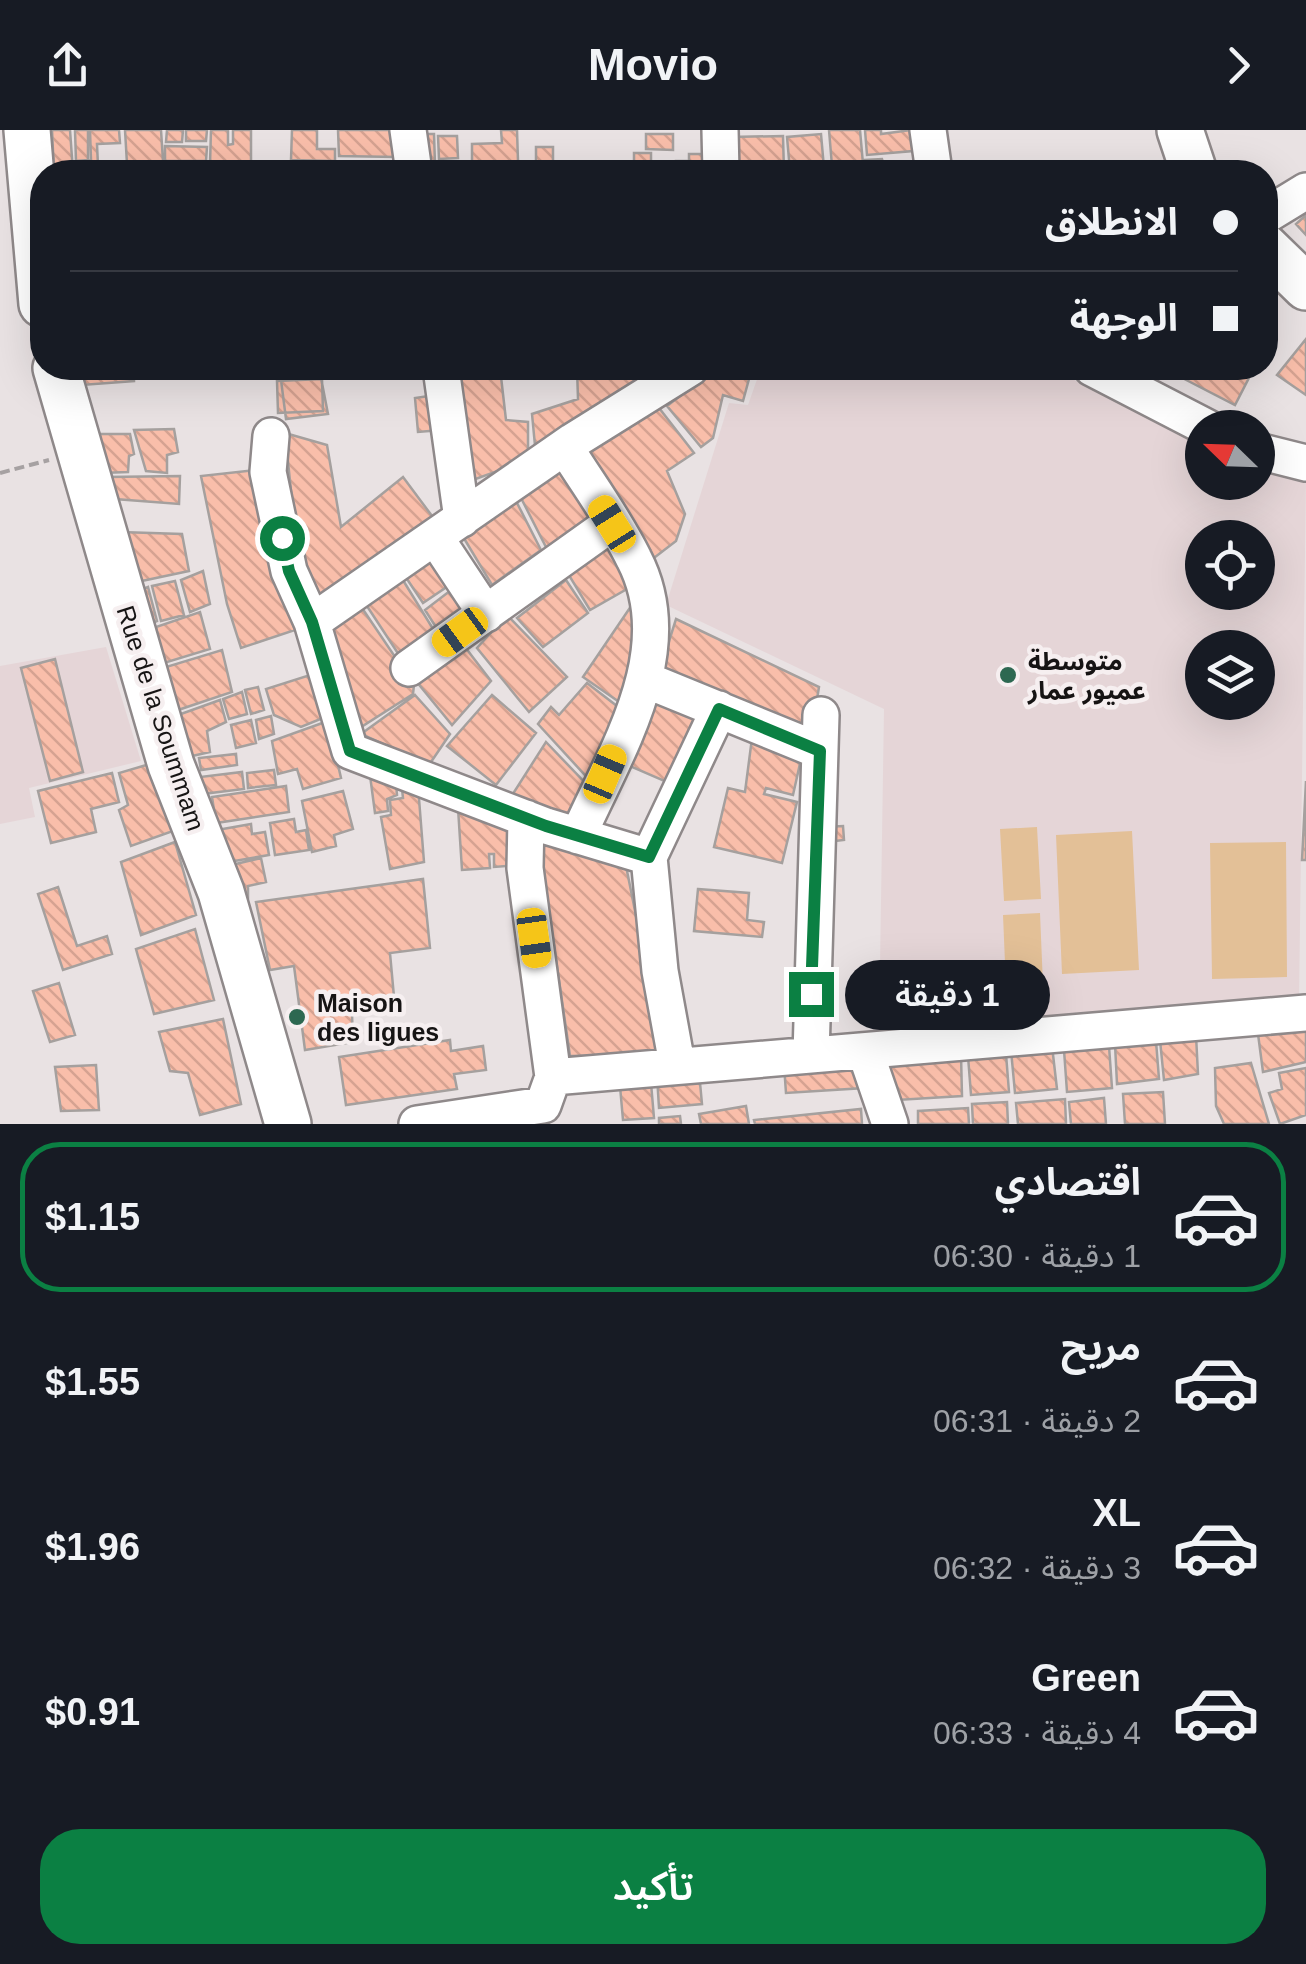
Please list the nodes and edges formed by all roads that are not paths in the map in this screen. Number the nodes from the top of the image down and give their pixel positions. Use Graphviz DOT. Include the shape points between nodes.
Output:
graph roads {
  1 [pos="27,130"];
  2 [pos="408,130"];
  3 [pos="720,130"];
  4 [pos="928,130"];
  5 [pos="1180,130"];
  6 [pos="30,160"];
  7 [pos="412,160"];
  8 [pos="721,160"];
  9 [pos="932,160"];
  10 [pos="1190,160"];
  11 [pos="1306,191"];
  12 [pos="1278,208"];
  13 [pos="1278,260"];
  14 [pos="1306,287"];
  15 [pos="59,380"];
  16 [pos="441,380"];
  17 [pos="671,380"];
  18 [pos="1115,380"];
  19 [pos="1185,416"];
  20 [pos="271,436"];
  21 [pos="565,447"];
  22 [pos="1275,455"];
  23 [pos="1306,463"];
  24 [pos="612,524"];
  25 [pos="449,528"];
  26 [pos="486,614"];
  27 [pos="312,622"];
  28 [pos="409,668"];
  29 [pos="646,680"];
  30 [pos="719,709"];
  31 [pos="821,715"];
  32 [pos="820,751"];
  33 [pos="526,818"];
  34 [pos="578,836"];
  35 [pos="649,857"];
  36 [pos="1306,1013"];
  37 [pos="865,1051"];
  38 [pos="811,1055"];
  39 [pos="677,1064"];
  40 [pos="553,1077"];
  41 [pos="288,1124"];
  42 [pos="417,1124"];
  43 [pos="890,1124"];
  1 -- 6 [label="main road"];
  2 -- 7 [label="street"];
  3 -- 8 [label="street"];
  4 -- 9 [label="street"];
  5 -- 10 [label="main road"];
  11 -- 12 [label="street"];
  13 -- 14 [label="main road"];
  15 -- 41 [label="main road, Rue de la Soummam" via="171,764 221,892"];
  16 -- 25 [label="street"];
  17 -- 21 [label="street"];
  18 -- 19 [label="street"];
  20 -- 27 [label="street" via="268,472 289,571"];
  21 -- 24 [label="street"];
  21 -- 25 [label="street"];
  22 -- 23 [label="street"];
  24 -- 26 [label="street"];
  24 -- 29 [label="street" via="635,560 649,610"];
  25 -- 26 [label="street"];
  25 -- 27 [label="street"];
  26 -- 28 [label="street"];
  27 -- 33 [label="street" via="350,751"];
  29 -- 30 [label="street"];
  29 -- 34 [label="street"];
  30 -- 32 [label="street"];
  30 -- 35 [label="street"];
  31 -- 32 [label="street"];
  32 -- 38 [label="street"];
  33 -- 34 [label="street"];
  33 -- 40 [label="street" via="525,868"];
  34 -- 35 [label="street"];
  35 -- 39 [label="street"];
  36 -- 37 [label="street"];
  37 -- 38 [label="street"];
  37 -- 43 [label="street"];
  38 -- 39 [label="street"];
  39 -- 40 [label="street"];
  40 -- 42 [label="street" via="543,1105"];
}
